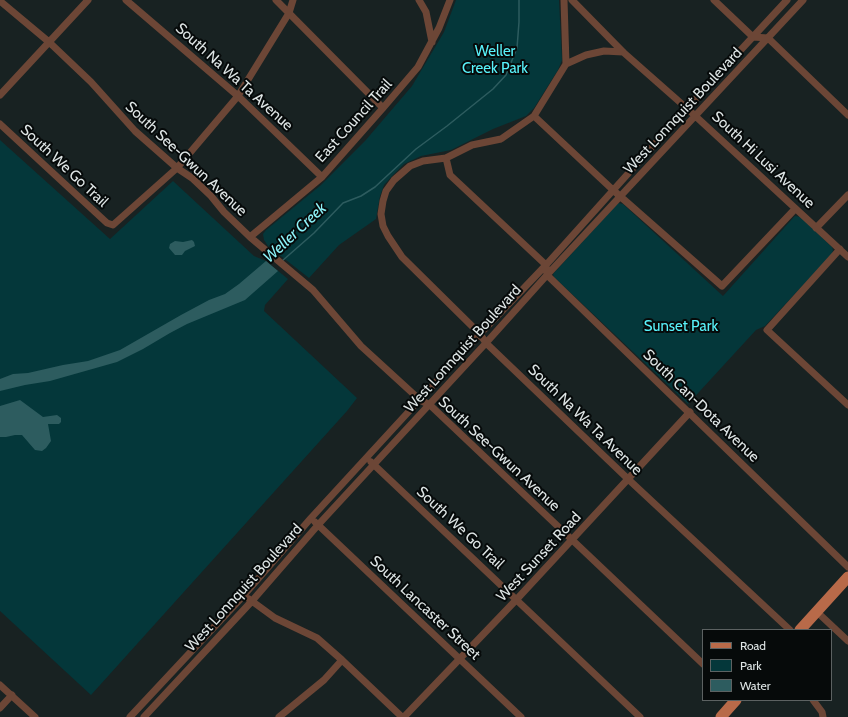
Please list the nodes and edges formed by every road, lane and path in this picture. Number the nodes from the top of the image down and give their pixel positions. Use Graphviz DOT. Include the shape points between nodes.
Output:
graph roads {
  1 [pos="88,0"];
  2 [pos="126,0"];
  3 [pos="276,0"];
  4 [pos="293,0"];
  5 [pos="419,0"];
  6 [pos="450,0"];
  7 [pos="564,0"];
  8 [pos="572,0"];
  9 [pos="714,0"];
  10 [pos="787,0"];
  11 [pos="803,0"];
  12 [pos="0,1"];
  13 [pos="289,13"];
  14 [pos="753,37"];
  15 [pos="768,38"];
  16 [pos="49,42"];
  17 [pos="432,42"];
  18 [pos="623,52"];
  19 [pos="566,64"];
  20 [pos="0,95"];
  21 [pos="238,96"];
  22 [pos="383,108"];
  23 [pos="687,108"];
  24 [pos="848,115"];
  25 [pos="534,116"];
  26 [pos="696,116"];
  27 [pos="0,124"];
  28 [pos="446,158"];
  29 [pos="176,168"];
  30 [pos="322,176"];
  31 [pos="613,190"];
  32 [pos="848,194"];
  33 [pos="620,197"];
  34 [pos="795,208"];
  35 [pos="816,228"];
  36 [pos="250,237"];
  37 [pos="840,249"];
  38 [pos="848,257"];
  39 [pos="546,265"];
  40 [pos="547,275"];
  41 [pos="480,334"];
  42 [pos="486,343"];
  43 [pos="420,400"];
  44 [pos="430,405"];
  45 [pos="848,405"];
  46 [pos="690,412"];
  47 [pos="367,457"];
  48 [pos="374,464"];
  49 [pos="628,479"];
  50 [pos="311,518"];
  51 [pos="318,525"];
  52 [pos="572,540"];
  53 [pos="848,567"];
  54 [pos="848,576"];
  55 [pos="244,595"];
  56 [pos="517,600"];
  57 [pos="252,602"];
  58 [pos="816,611"];
  59 [pos="789,629"];
  60 [pos="801,629"];
  61 [pos="848,641"];
  62 [pos="461,659"];
  63 [pos="342,660"];
  64 [pos="702,663"];
  65 [pos="0,686"];
  66 [pos="12,695"];
  67 [pos="735,701"];
  68 [pos="814,701"];
  69 [pos="0,708"];
  70 [pos="35,717"];
  71 [pos="130,717"];
  72 [pos="144,717"];
  73 [pos="279,717"];
  74 [pos="403,717"];
  75 [pos="521,717"];
  76 [pos="640,717"];
  77 [pos="720,717"];
  78 [pos="823,717"];
  1 -- 16 [label="street"];
  2 -- 21 [label="street, South Na Wa Ta Avenue"];
  3 -- 13 [label="street"];
  4 -- 13 [label="street"];
  5 -- 17 [label="street" via="426,12"];
  6 -- 17 [label="street, East Council Trail"];
  7 -- 19 [label="street"];
  8 -- 18 [label="street, South Hi Lusi Avenue"];
  9 -- 14 [label="street"];
  10 -- 14 [label="street, West Lonnquist Boulevard"];
  11 -- 15 [label="street, West Lonnquist Boulevard"];
  12 -- 16 [label="street, South See-Gwun Avenue"];
  13 -- 21 [label="street"];
  13 -- 22 [label="street"];
  14 -- 15 [label="street"];
  14 -- 23 [label="street, West Lonnquist Boulevard"];
  15 -- 24 [label="street"];
  15 -- 26 [label="street, West Lonnquist Boulevard"];
  16 -- 20 [label="street"];
  16 -- 29 [label="street, South See-Gwun Avenue" via="91,82 135,131"];
  17 -- 22 [label="street, East Council Trail" via="418,67"];
  18 -- 19 [label="street" via="604,51 586,55"];
  18 -- 23 [label="street, South Hi Lusi Avenue"];
  19 -- 25 [label="street"];
  21 -- 29 [label="street"];
  21 -- 30 [label="street, South Na Wa Ta Avenue"];
  22 -- 30 [label="street, East Council Trail"];
  23 -- 26 [label="street, South Hi Lusi Avenue"];
  23 -- 31 [label="street, West Lonnquist Boulevard"];
  25 -- 28 [label="street" via="501,139 472,145"];
  25 -- 31 [label="street"];
  26 -- 33 [label="street, West Lonnquist Boulevard"];
  26 -- 34 [label="street, South Hi Lusi Avenue"];
  27 -- 29 [label="street, South We Go Trail" via="106,223 113,225"];
  28 -- 39 [label="street" via="450,175"];
  28 -- 41 [label="street, South Na Wa Ta Avenue" via="423,161 405,170 386,191 381,214 388,236 402,257"];
  29 -- 36 [label="street, South See-Gwun Avenue" via="212,196 224,212"];
  30 -- 36 [label="street, East Council Trail"];
  31 -- 33 [label="street"];
  31 -- 39 [label="street, West Lonnquist Boulevard"];
  32 -- 35 [label="street"];
  33 -- 34 [label="street" via="722,286"];
  33 -- 40 [label="street, West Lonnquist Boulevard"];
  34 -- 35 [label="street, South Hi Lusi Avenue"];
  35 -- 37 [label="street, South Hi Lusi Avenue"];
  36 -- 43 [label="street, South See-Gwun Avenue" via="313,290 361,346"];
  37 -- 38 [label="street, South Hi Lusi Avenue"];
  37 -- 45 [label="street" via="767,330"];
  39 -- 40 [label="street"];
  39 -- 41 [label="street, West Lonnquist Boulevard"];
  40 -- 42 [label="street, West Lonnquist Boulevard"];
  40 -- 46 [label="street, South Can-Dota Avenue"];
  41 -- 42 [label="street, South Na Wa Ta Avenue"];
  41 -- 43 [label="street, West Lonnquist Boulevard"];
  42 -- 44 [label="street, West Lonnquist Boulevard"];
  42 -- 49 [label="street, South Na Wa Ta Avenue"];
  43 -- 44 [label="street, South See-Gwun Avenue"];
  43 -- 47 [label="street, West Lonnquist Boulevard"];
  44 -- 48 [label="street, West Lonnquist Boulevard"];
  44 -- 52 [label="street, South See-Gwun Avenue"];
  46 -- 49 [label="street, West Sunset Road"];
  46 -- 53 [label="street, South Can-Dota Avenue"];
  47 -- 48 [label="street, South We Go Trail"];
  47 -- 50 [label="street, West Lonnquist Boulevard"];
  48 -- 51 [label="street, West Lonnquist Boulevard"];
  48 -- 56 [label="street, South We Go Trail"];
  49 -- 52 [label="street, West Sunset Road"];
  49 -- 59 [label="street, South Na Wa Ta Avenue"];
  50 -- 51 [label="street, South Lancaster Street"];
  50 -- 55 [label="street, West Lonnquist Boulevard"];
  51 -- 57 [label="street, West Lonnquist Boulevard"];
  51 -- 62 [label="street, South Lancaster Street"];
  52 -- 56 [label="street, West Sunset Road"];
  52 -- 64 [label="street, South See-Gwun Avenue"];
  54 -- 58 [label="main road"];
  55 -- 57 [label="street"];
  55 -- 71 [label="street, West Lonnquist Boulevard"];
  56 -- 62 [label="street, West Sunset Road"];
  56 -- 76 [label="street, South We Go Trail"];
  57 -- 63 [label="street" via="275,618 317,638"];
  57 -- 72 [label="street, West Lonnquist Boulevard"];
  58 -- 60 [label="main road"];
  58 -- 61 [label="street"];
  62 -- 74 [label="street, West Sunset Road"];
  62 -- 75 [label="street, South Lancaster Street"];
  63 -- 73 [label="street" via="324,680"];
  63 -- 74 [label="street"];
  65 -- 66 [label="street"];
  66 -- 69 [label="street"];
  66 -- 70 [label="street"];
  67 -- 77 [label="main road"];
  68 -- 78 [label="street"];
}
